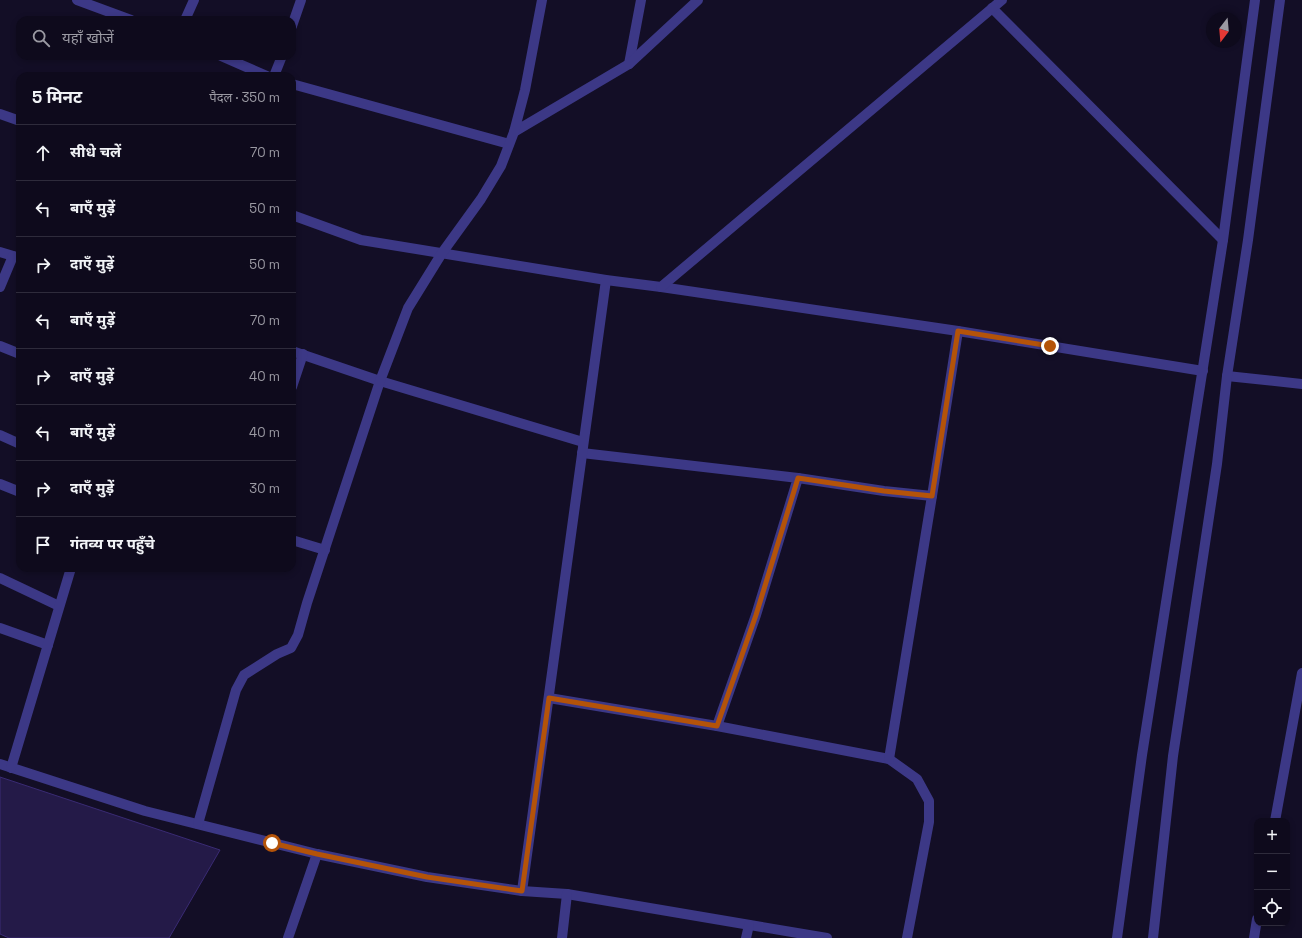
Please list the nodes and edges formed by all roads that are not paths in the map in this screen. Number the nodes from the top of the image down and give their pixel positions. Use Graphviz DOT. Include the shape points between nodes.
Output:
graph roads {
  1 [pos="77,0"];
  2 [pos="194,0"];
  3 [pos="301,0"];
  4 [pos="542,0"];
  5 [pos="641,0"];
  6 [pos="698,0"];
  7 [pos="1002,0"];
  8 [pos="1255,0"];
  9 [pos="1280,0"];
  10 [pos="992,8"];
  11 [pos="120,16"];
  12 [pos="186,16"];
  13 [pos="295,16"];
  14 [pos="230,60"];
  15 [pos="280,60"];
  16 [pos="629,64"];
  17 [pos="258,72"];
  18 [pos="276,72"];
  19 [pos="296,85"];
  20 [pos="0,114"];
  21 [pos="16,120"];
  22 [pos="514,132"];
  23 [pos="509,144"];
  24 [pos="296,217"];
  25 [pos="1223,240"];
  26 [pos="0,252"];
  27 [pos="442,253"];
  28 [pos="16,257"];
  29 [pos="16,259"];
  30 [pos="606,280"];
  31 [pos="0,287"];
  32 [pos="661,287"];
  33 [pos="958,331"];
  34 [pos="0,346"];
  35 [pos="16,352"];
  36 [pos="296,352"];
  37 [pos="303,354"];
  38 [pos="1203,371"];
  39 [pos="296,375"];
  40 [pos="1227,376"];
  41 [pos="380,381"];
  42 [pos="1302,384"];
  43 [pos="0,435"];
  44 [pos="16,442"];
  45 [pos="583,442"];
  46 [pos="582,453"];
  47 [pos="798,478"];
  48 [pos="0,484"];
  49 [pos="16,490"];
  50 [pos="932,496"];
  51 [pos="296,541"];
  52 [pos="324,550"];
  53 [pos="70,572"];
  54 [pos="0,578"];
  55 [pos="59,606"];
  56 [pos="0,628"];
  57 [pos="48,645"];
  58 [pos="1302,673"];
  59 [pos="549,698"];
  60 [pos="717,726"];
  61 [pos="888,759"];
  62 [pos="0,764"];
  63 [pos="11,768"];
  64 [pos="1276,818"];
  65 [pos="198,824"];
  66 [pos="317,854"];
  67 [pos="522,891"];
  68 [pos="568,894"];
  69 [pos="748,925"];
  70 [pos="1256,926"];
  71 [pos="288,938"];
  72 [pos="562,938"];
  73 [pos="746,938"];
  74 [pos="827,938"];
  75 [pos="907,938"];
  76 [pos="1117,938"];
  77 [pos="1153,938"];
  78 [pos="1254,938"];
  1 -- 11 [label="street"];
  2 -- 12 [label="street"];
  3 -- 13 [label="street"];
  4 -- 22 [label="street" via="525,90"];
  5 -- 16 [label="street"];
  6 -- 16 [label="street"];
  7 -- 10 [label="street"];
  8 -- 25 [label="street"];
  9 -- 40 [label="street"];
  10 -- 25 [label="street"];
  10 -- 32 [label="street"];
  14 -- 17 [label="street"];
  15 -- 18 [label="street"];
  16 -- 22 [label="street"];
  19 -- 23 [label="street"];
  20 -- 21 [label="street"];
  22 -- 23 [label="street"];
  23 -- 27 [label="street" via="501,166"];
  24 -- 27 [label="street" via="361,240"];
  25 -- 38 [label="street"];
  26 -- 28 [label="street"];
  27 -- 30 [label="street"];
  27 -- 41 [label="street" via="408,308"];
  29 -- 31 [label="street"];
  30 -- 32 [label="street"];
  30 -- 45 [label="street"];
  32 -- 33 [label="street"];
  33 -- 38 [label="street"];
  33 -- 50 [label="street"];
  34 -- 35 [label="street"];
  36 -- 37 [label="street"];
  37 -- 39 [label="street"];
  37 -- 41 [label="street"];
  38 -- 76 [label="street" via="1145,739"];
  40 -- 42 [label="street"];
  40 -- 77 [label="street" via="1217,464 1173,756"];
  41 -- 45 [label="street"];
  41 -- 52 [label="street"];
  43 -- 44 [label="street"];
  45 -- 46 [label="street"];
  46 -- 47 [label="street"];
  46 -- 59 [label="street"];
  47 -- 50 [label="street"];
  47 -- 60 [label="street" via="756,615"];
  48 -- 49 [label="street"];
  50 -- 61 [label="street"];
  51 -- 52 [label="street"];
  52 -- 65 [label="street" via="298,635 291,648 277,654 244,676 236,690"];
  53 -- 55 [label="street"];
  54 -- 55 [label="street"];
  55 -- 57 [label="street"];
  56 -- 57 [label="street"];
  57 -- 63 [label="street"];
  58 -- 64 [label="street"];
  59 -- 60 [label="street"];
  59 -- 67 [label="street"];
  60 -- 61 [label="street"];
  61 -- 75 [label="street" via="917,779 929,801 929,822"];
  62 -- 63 [label="street"];
  63 -- 65 [label="street" via="145,811"];
  65 -- 66 [label="street"];
  66 -- 67 [label="street" via="427,877"];
  66 -- 71 [label="street"];
  67 -- 68 [label="street"];
  68 -- 69 [label="street"];
  68 -- 72 [label="street"];
  69 -- 73 [label="street"];
  69 -- 74 [label="street"];
  70 -- 78 [label="street"];
}
